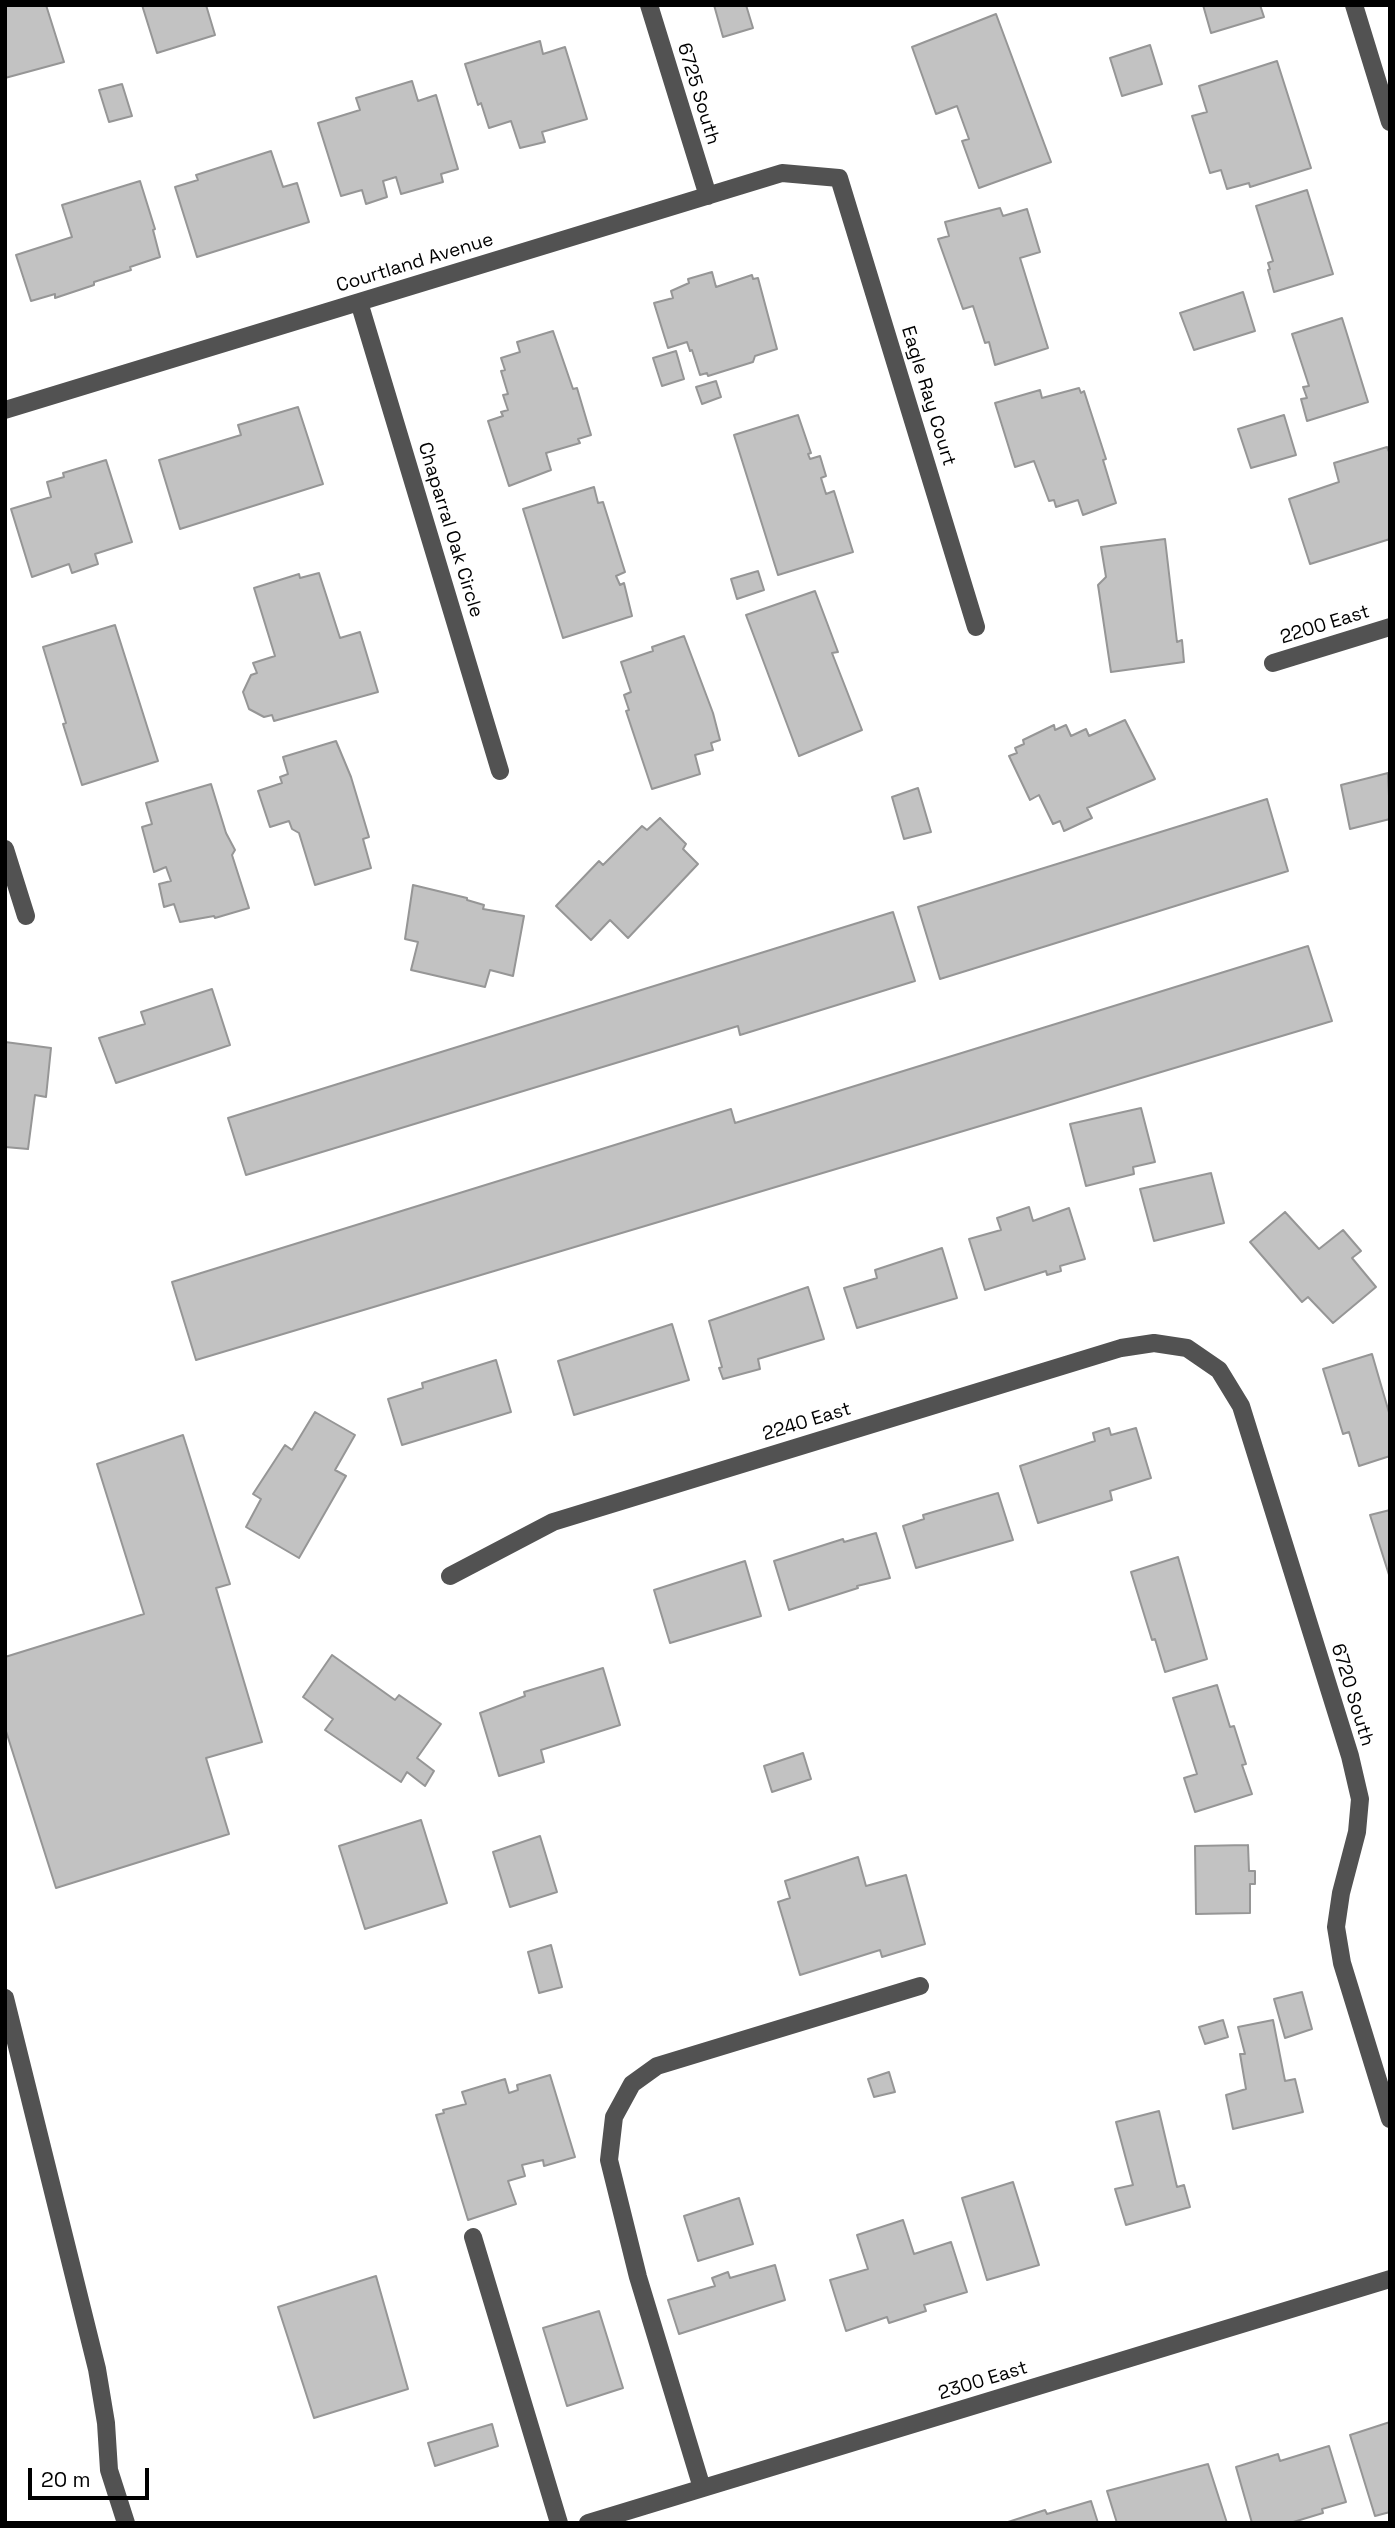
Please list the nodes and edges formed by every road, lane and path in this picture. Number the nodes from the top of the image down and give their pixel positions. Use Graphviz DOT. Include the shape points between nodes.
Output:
graph roads {
  1 [pos="649,5"];
  2 [pos="1354,5"];
  3 [pos="1390,122"];
  4 [pos="839,178"];
  5 [pos="708,196"];
  6 [pos="359,302"];
  7 [pos="5,410"];
  8 [pos="976,627"];
  9 [pos="1390,627"];
  10 [pos="1273,663"];
  11 [pos="500,771"];
  12 [pos="5,849"];
  13 [pos="26,916"];
  14 [pos="1187,1348"];
  15 [pos="450,1576"];
  16 [pos="920,1986"];
  17 [pos="5,1998"];
  18 [pos="1390,2119"];
  19 [pos="473,2237"];
  20 [pos="1390,2279"];
  21 [pos="702,2488"];
  22 [pos="126,2523"];
  23 [pos="559,2523"];
  24 [pos="588,2523"];
  1 -- 5 [label="street, 6725 South"];
  2 -- 3 [label="street"];
  4 -- 5 [label="street, Courtland Avenue" via="782,173"];
  4 -- 8 [label="street, Eagle Ray Court"];
  5 -- 6 [label="street, Courtland Avenue"];
  6 -- 7 [label="street, Courtland Avenue"];
  6 -- 11 [label="street, Chaparral Oak Circle"];
  9 -- 10 [label="street, 2200 East"];
  12 -- 13 [label="street"];
  14 -- 15 [label="street, 2240 East" via="1154,1343 1121,1348 553,1522"];
  14 -- 18 [label="street, 6720 South" via="1219,1370 1241,1406 1349,1756 1360,1799 1336,1927 1342,1963"];
  16 -- 21 [label="street" via="657,2066 632,2084 614,2117 609,2160 638,2277"];
  17 -- 22 [label="street" via="97,2369 109,2470"];
  19 -- 23 [label="street"];
  20 -- 21 [label="street, 2300 East"];
  21 -- 24 [label="street, 2300 East"];
}
